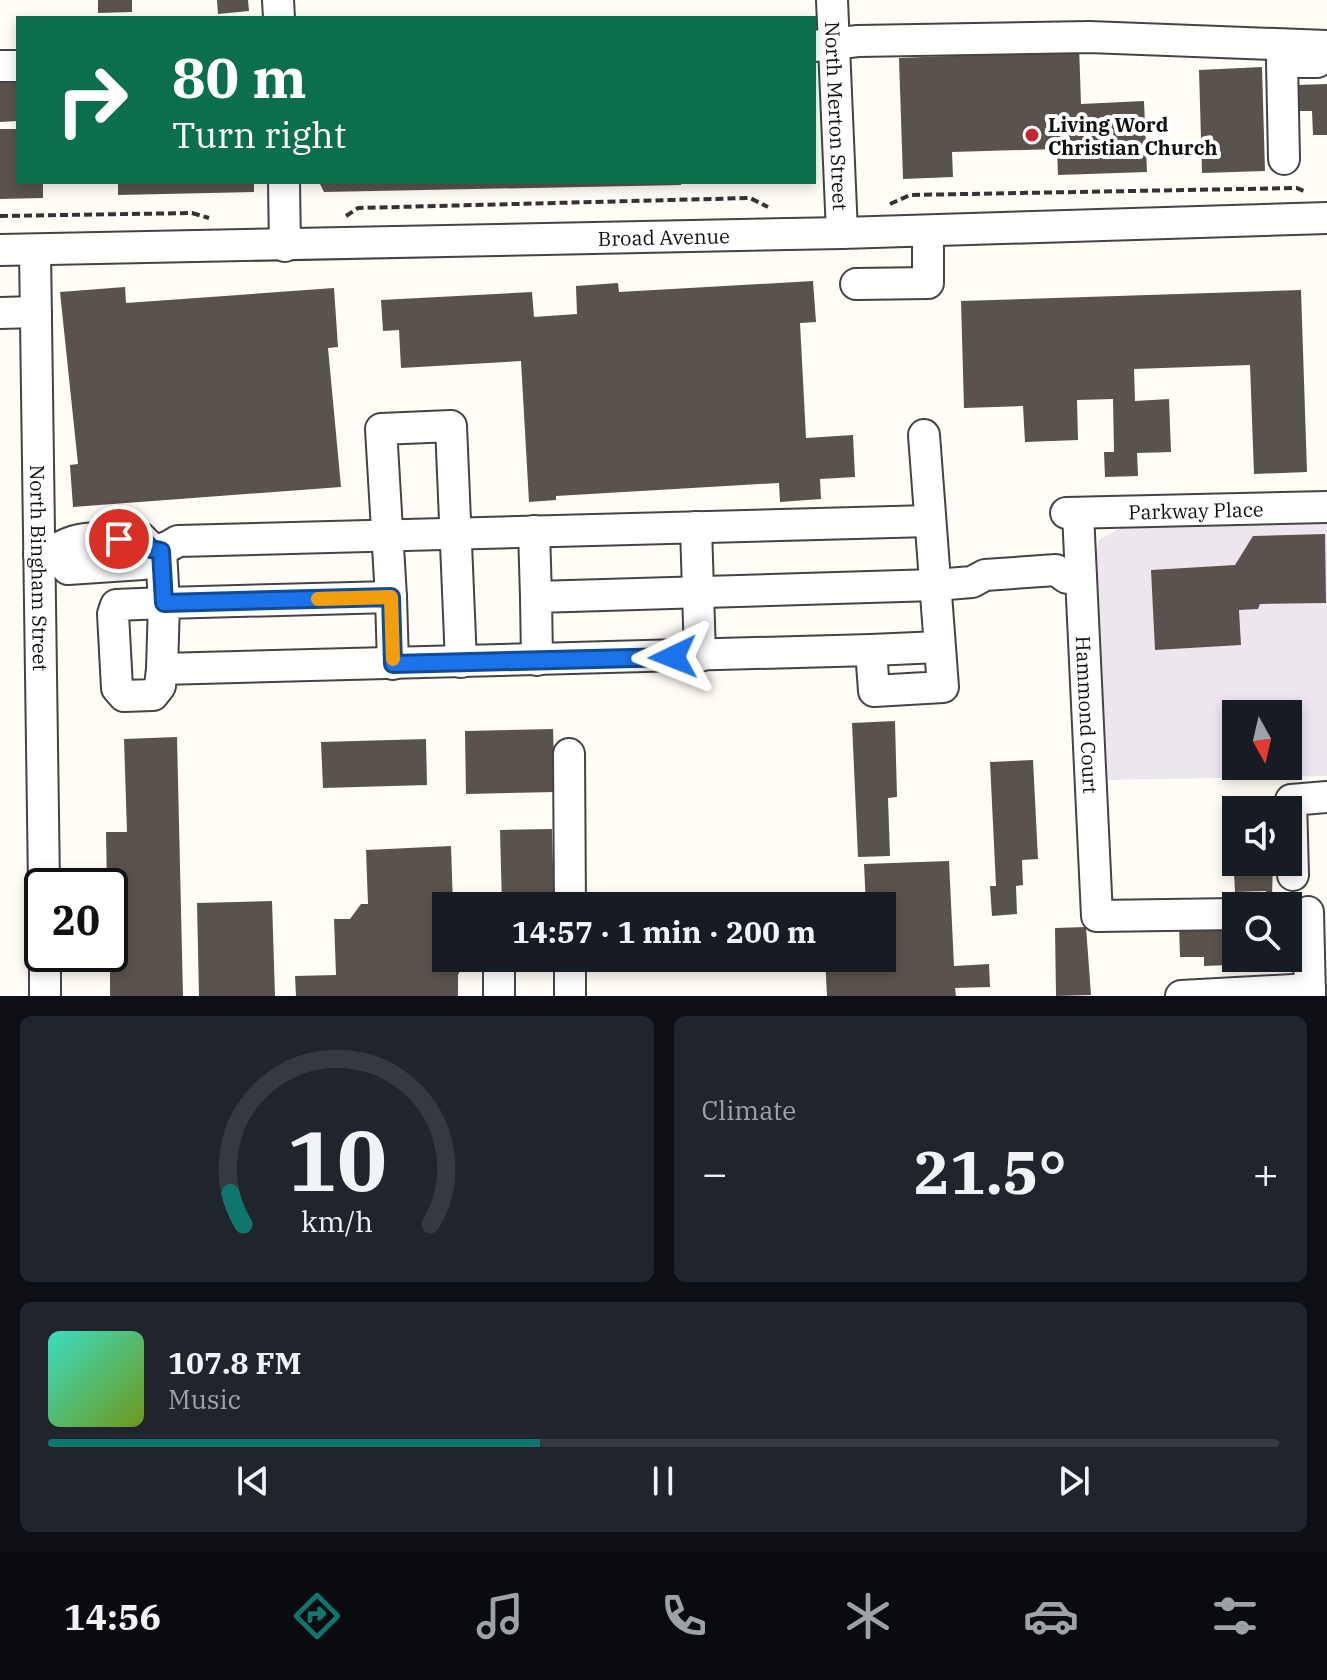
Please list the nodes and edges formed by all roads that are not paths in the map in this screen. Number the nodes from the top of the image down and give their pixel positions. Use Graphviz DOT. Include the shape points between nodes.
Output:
graph roads {
  1 [pos="832,0"];
  2 [pos="824,45"];
  3 [pos="1327,46"];
  4 [pos="1327,62"];
  5 [pos="1284,159"];
  6 [pos="284,184"];
  7 [pos="1322,207"];
  8 [pos="928,231"];
  9 [pos="842,233"];
  10 [pos="285,246"];
  11 [pos="0,250"];
  12 [pos="35,250"];
  13 [pos="856,284"];
  14 [pos="36,312"];
  15 [pos="0,313"];
  16 [pos="924,435"];
  17 [pos="1327,507"];
  18 [pos="1072,513"];
  19 [pos="930,521"];
  20 [pos="696,527"];
  21 [pos="534,531"];
  22 [pos="455,533"];
  23 [pos="388,535"];
  24 [pos="156,550"];
  25 [pos="47,554"];
  26 [pos="1056,580"];
  27 [pos="935,585"];
  28 [pos="698,592"];
  29 [pos="391,597"];
  30 [pos="536,597"];
  31 [pos="164,603"];
  32 [pos="939,647"];
  33 [pos="871,650"];
  34 [pos="700,656"];
  35 [pos="537,660"];
  36 [pos="461,662"];
  37 [pos="393,664"];
  38 [pos="162,669"];
  39 [pos="569,754"];
  40 [pos="1327,797"];
  41 [pos="1302,799"];
  42 [pos="44,868"];
  43 [pos="570,892"];
  44 [pos="1308,912"];
  45 [pos="1222,914"];
  46 [pos="45,972"];
  47 [pos="499,972"];
  48 [pos="570,972"];
  49 [pos="1310,992"];
  50 [pos="1233,994"];
  51 [pos="45,996"];
  52 [pos="499,996"];
  53 [pos="570,996"];
  54 [pos="1181,996"];
  1 -- 2 [label="street, North Merton Street"];
  2 -- 3 [label="street" via="1089,37"];
  2 -- 9 [label="street, North Merton Street"];
  4 -- 5 [label="street" via="1282,62"];
  6 -- 10 [label="street"];
  7 -- 8 [label="street, Broad Avenue"];
  8 -- 9 [label="street, Broad Avenue"];
  8 -- 13 [label="street" via="928,283"];
  9 -- 10 [label="street, Broad Avenue"];
  10 -- 12 [label="street, Broad Avenue"];
  11 -- 12 [label="street, Broad Avenue"];
  12 -- 14 [label="street, North Bingham Street"];
  14 -- 15 [label="street"];
  14 -- 25 [label="street, North Bingham Street"];
  16 -- 19 [label="street"];
  17 -- 18 [label="street, Parkway Place"];
  18 -- 26 [label="street, Hammond Court"];
  19 -- 20 [label="street"];
  19 -- 27 [label="street"];
  20 -- 21 [label="street"];
  20 -- 28 [label="street"];
  21 -- 22 [label="street"];
  21 -- 30 [label="street"];
  22 -- 23 [label="street"];
  22 -- 23 [label="street" via="451,426 381,429"];
  22 -- 36 [label="street"];
  23 -- 24 [label="street" via="178,541"];
  23 -- 29 [label="street"];
  24 -- 25 [label="street" via="141,538 68,569"];
  24 -- 31 [label="street"];
  25 -- 42 [label="street, North Bingham Street"];
  26 -- 27 [label="street" via="985,575 972,582"];
  26 -- 45 [label="street, Hammond Court" via="1097,916"];
  27 -- 28 [label="street"];
  27 -- 32 [label="street"];
  28 -- 30 [label="street"];
  28 -- 34 [label="street"];
  29 -- 31 [label="street"];
  29 -- 37 [label="street"];
  30 -- 35 [label="street"];
  31 -- 38 [label="street"];
  31 -- 38 [label="street" via="116,605 113,614 117,688 124,696 153,695"];
  32 -- 33 [label="street"];
  32 -- 33 [label="street" via="943,687 874,691"];
  33 -- 34 [label="street"];
  34 -- 35 [label="street"];
  35 -- 36 [label="street"];
  36 -- 37 [label="street"];
  37 -- 38 [label="street"];
  39 -- 43 [label="street"];
  40 -- 41 [label="street"];
  44 -- 49 [label="street"];
  46 -- 51 [label="street"];
  47 -- 52 [label="street"];
  48 -- 53 [label="street"];
  49 -- 50 [label="street"];
  50 -- 54 [label="street"];
}
